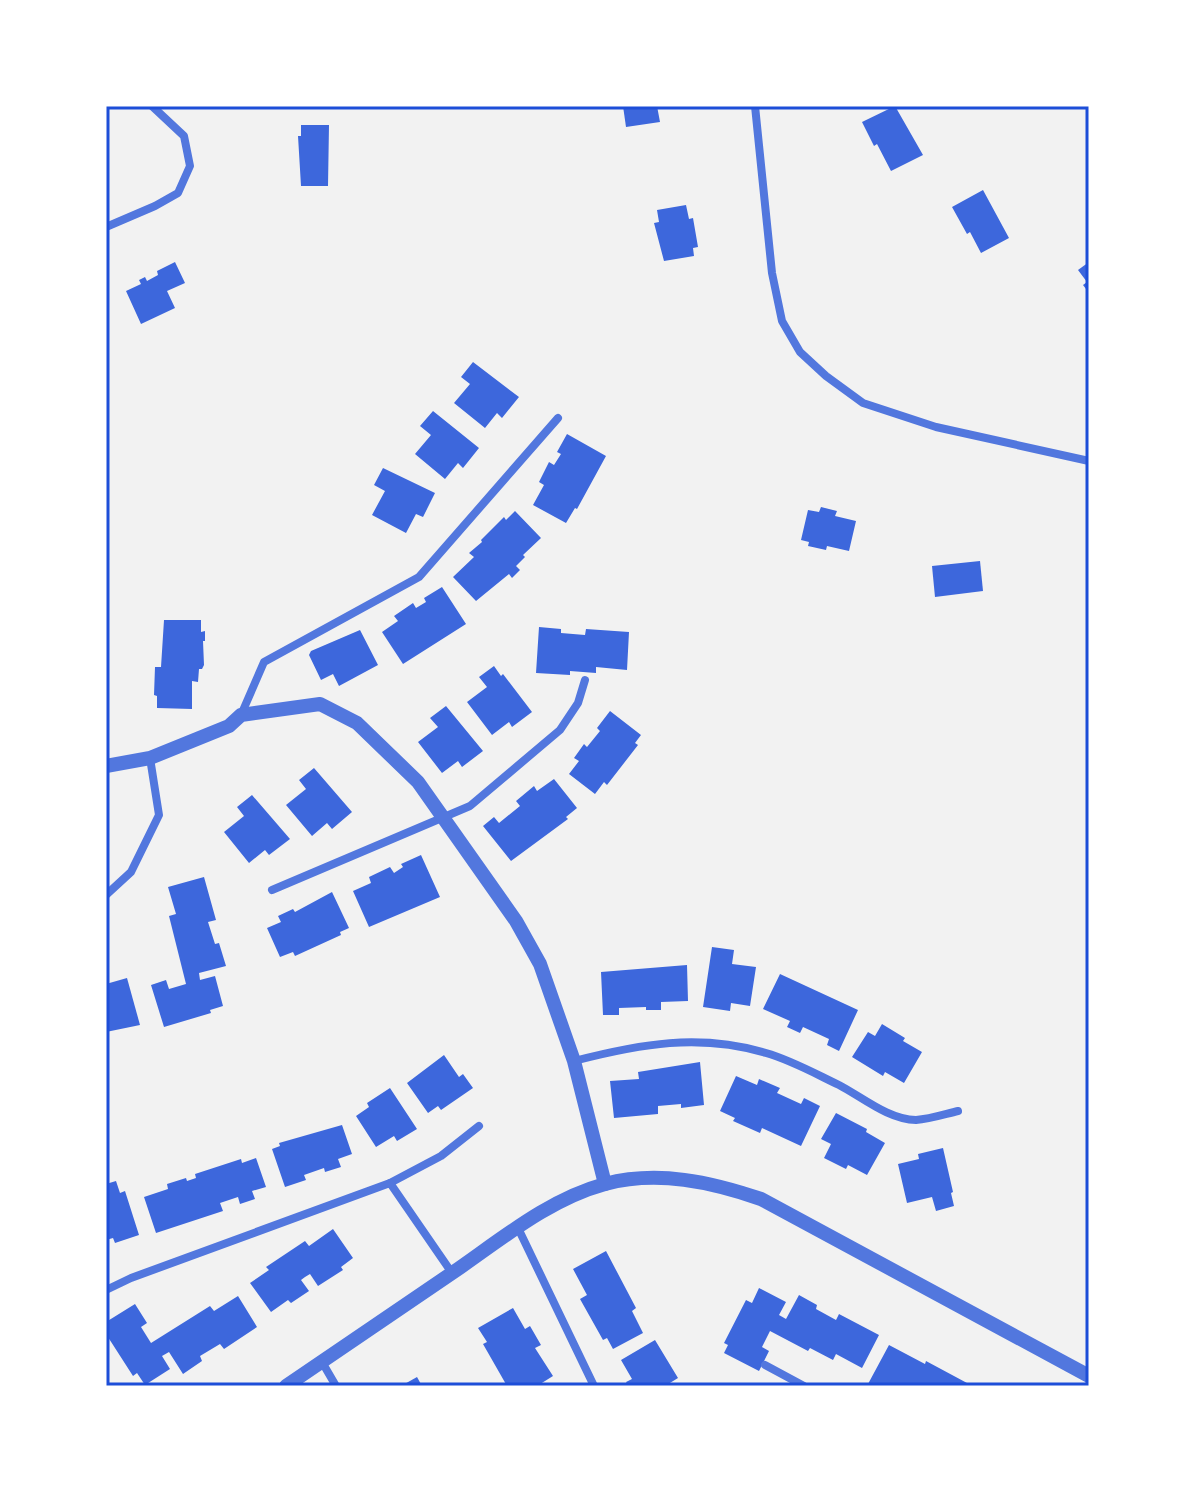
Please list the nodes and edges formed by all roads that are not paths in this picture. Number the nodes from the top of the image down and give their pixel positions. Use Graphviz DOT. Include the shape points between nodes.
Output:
graph roads {
  1 [pos="152,106"];
  2 [pos="755,106"];
  3 [pos="106,227"];
  4 [pos="558,418"];
  5 [pos="1089,461"];
  6 [pos="585,680"];
  7 [pos="241,715"];
  8 [pos="150,758"];
  9 [pos="106,766"];
  10 [pos="443,819"];
  11 [pos="272,890"];
  12 [pos="106,895"];
  13 [pos="574,1061"];
  14 [pos="958,1111"];
  15 [pos="479,1126"];
  16 [pos="390,1183"];
  17 [pos="605,1184"];
  18 [pos="518,1228"];
  19 [pos="452,1273"];
  20 [pos="106,1290"];
  21 [pos="322,1362"];
  22 [pos="765,1365"];
  23 [pos="1089,1376"];
  24 [pos="286,1386"];
  25 [pos="336,1386"];
  26 [pos="594,1386"];
  27 [pos="804,1386"];
  1 -- 3 [label="street" via="184,136 190,166 178,193"];
  2 -- 5 [label="street" via="772,273 782,321 800,352 863,403 936,427"];
  4 -- 7 [label="street" via="419,577 264,662"];
  6 -- 10 [label="street" via="578,703 560,730 470,806"];
  7 -- 8 [label="street" via="229,726"];
  7 -- 10 [label="street" via="320,704 333,710 357,723 418,782"];
  8 -- 9 [label="street"];
  8 -- 12 [label="street" via="159,815 131,872"];
  10 -- 11 [label="street"];
  10 -- 13 [label="street" via="540,964"];
  13 -- 14 [label="street" via="631,1047 698,1042 767,1053 893,1115 915,1120"];
  13 -- 17 [label="street"];
  15 -- 16 [label="street" via="441,1156"];
  16 -- 19 [label="street"];
  16 -- 20 [label="street"];
  17 -- 18 [label="street" via="556,1204"];
  17 -- 23 [label="street" via="684,1179 761,1199"];
  18 -- 19 [label="street"];
  18 -- 26 [label="street"];
  19 -- 21 [label="street"];
  21 -- 24 [label="street"];
  21 -- 25 [label="street"];
  22 -- 27 [label="street"];
}
